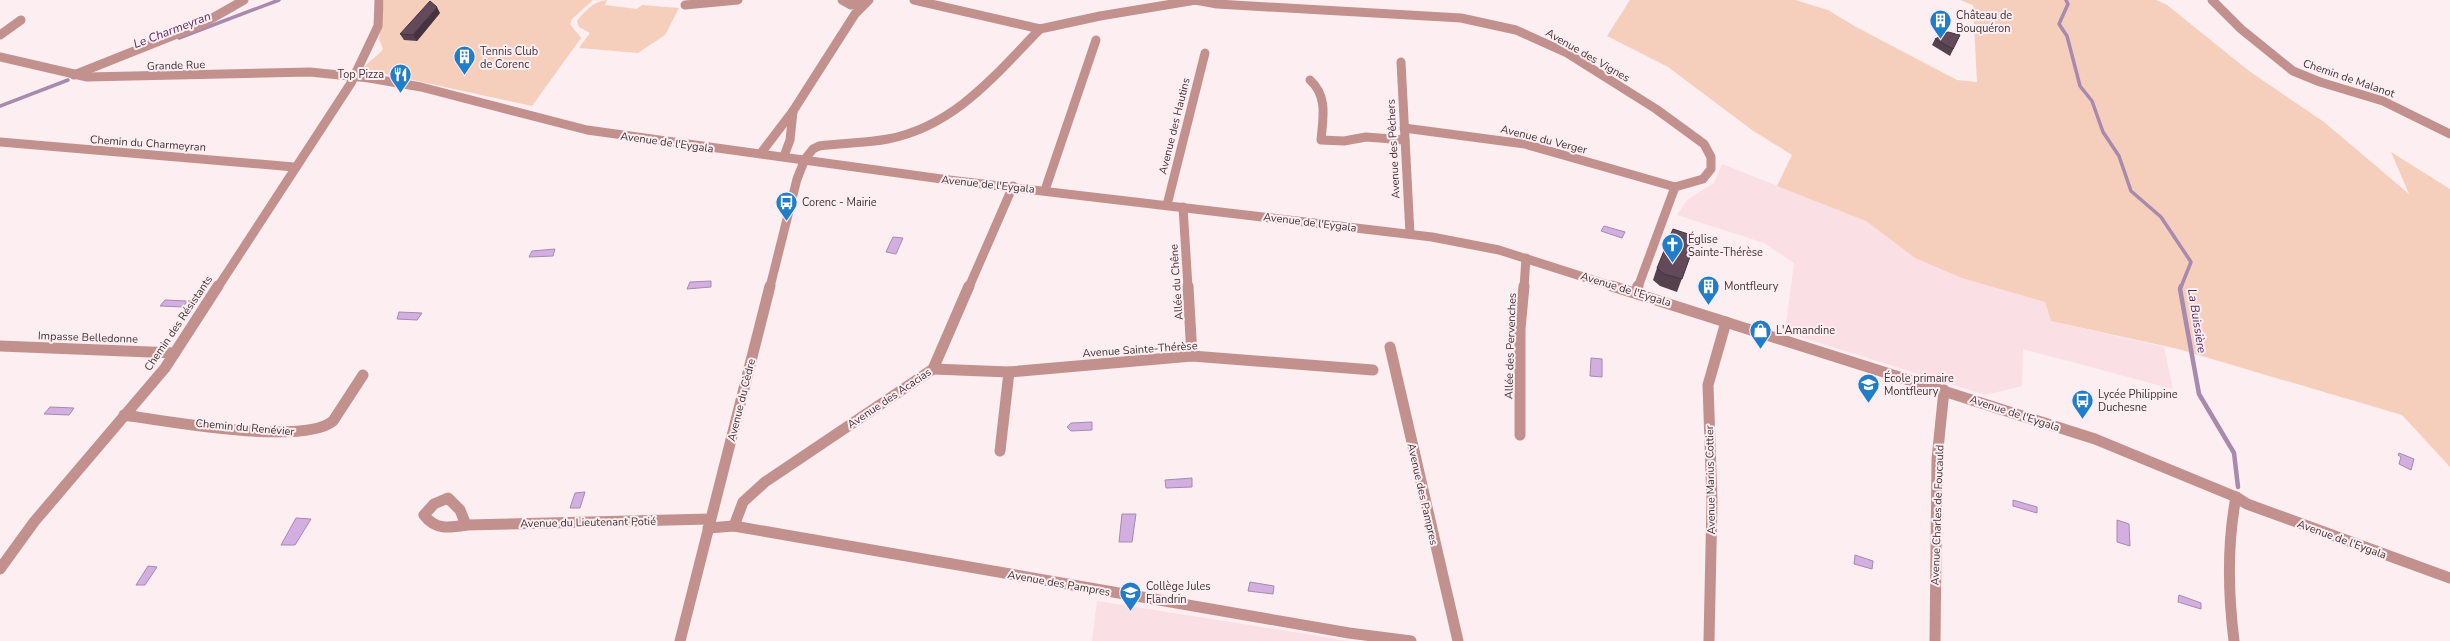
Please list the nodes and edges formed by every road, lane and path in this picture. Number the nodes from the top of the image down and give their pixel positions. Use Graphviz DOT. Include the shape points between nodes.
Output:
graph roads {
  1 [pos="244,0"];
  2 [pos="379,0"];
  3 [pos="738,0"];
  4 [pos="914,0"];
  5 [pos="1195,0"];
  6 [pos="2212,0"];
  7 [pos="867,1"];
  8 [pos="845,2"];
  9 [pos="685,5"];
  10 [pos="855,14"];
  11 [pos="21,20"];
  12 [pos="1040,29"];
  13 [pos="0,35"];
  14 [pos="1096,40"];
  15 [pos="1205,53"];
  16 [pos="0,57"];
  17 [pos="1401,62"];
  18 [pos="74,75"];
  19 [pos="354,76"];
  20 [pos="1310,80"];
  21 [pos="793,111"];
  22 [pos="1404,128"];
  23 [pos="2450,134"];
  24 [pos="1405,140"];
  25 [pos="0,142"];
  26 [pos="760,153"];
  27 [pos="784,156"];
  28 [pos="805,159"];
  29 [pos="294,167"];
  30 [pos="1013,186"];
  31 [pos="1675,187"];
  32 [pos="1045,190"];
  33 [pos="1167,205"];
  34 [pos="1183,207"];
  35 [pos="1410,234"];
  36 [pos="1526,258"];
  37 [pos="1636,292"];
  38 [pos="1726,322"];
  39 [pos="0,346"];
  40 [pos="1390,347"];
  41 [pos="175,353"];
  42 [pos="1192,356"];
  43 [pos="933,369"];
  44 [pos="1373,370"];
  45 [pos="1009,372"];
  46 [pos="363,375"];
  47 [pos="1944,390"];
  48 [pos="124,415"];
  49 [pos="1520,435"];
  50 [pos="1000,451"];
  51 [pos="2236,497"];
  52 [pos="709,524"];
  53 [pos="466,525"];
  54 [pos="734,526"];
  55 [pos="0,569"];
  56 [pos="2450,573"];
  57 [pos="2450,578"];
  58 [pos="680,641"];
  59 [pos="1411,641"];
  60 [pos="1458,641"];
  61 [pos="1710,641"];
  62 [pos="1935,641"];
  63 [pos="2234,641"];
  1 -- 18 [label="street" via="202,24"];
  2 -- 19 [label="street, Chemin des Résistants" via="378,26"];
  3 -- 9 [label="street"];
  4 -- 12 [label="street"];
  5 -- 12 [label="street, Avenue des Vignes"];
  5 -- 31 [label="street, Avenue des Vignes" via="1217,4 1461,18 1510,29 1539,39 1572,56 1656,109 1704,144 1711,157 1711,169 1703,179"];
  6 -- 23 [label="street, Chemin de Malanot" via="2241,29 2293,71 2383,101"];
  7 -- 8 [label="street"];
  7 -- 10 [label="street"];
  8 -- 10 [label="street"];
  10 -- 21 [label="street"];
  11 -- 13 [label="street"];
  12 -- 28 [label="street" via="969,103 939,122 890,139 819,146"];
  14 -- 32 [label="street"];
  15 -- 33 [label="street, Avenue des Hautins"];
  16 -- 18 [label="street, Grande Rue"];
  17 -- 22 [label="street, Avenue des Pêchers"];
  18 -- 19 [label="street, Grande Rue" via="141,77 310,72"];
  19 -- 26 [label="street, Avenue de l'Eygala" via="421,87 588,130 644,140"];
  19 -- 29 [label="street, Chemin des Résistants"];
  20 -- 24 [label="street" via="1318,85 1324,98 1321,140 1344,141 1366,137"];
  21 -- 26 [label="street"];
  21 -- 27 [label="street" via="790,140"];
  22 -- 24 [label="street, Avenue des Pêchers"];
  22 -- 31 [label="street, Avenue du Verger" via="1525,144"];
  24 -- 35 [label="street, Avenue des Pêchers"];
  25 -- 29 [label="street, Chemin du Charmeyran"];
  26 -- 27 [label="street, Avenue de l'Eygala"];
  27 -- 28 [label="street, Avenue de l'Eygala"];
  28 -- 30 [label="street, Avenue de l'Eygala" via="949,180"];
  28 -- 52 [label="street, Avenue du Cèdre" via="797,179"];
  29 -- 41 [label="street, Chemin des Résistants"];
  30 -- 32 [label="street, Avenue de l'Eygala"];
  30 -- 43 [label="street, Avenue des Acacias"];
  31 -- 37 [label="street"];
  32 -- 33 [label="street, Avenue de l'Eygala"];
  33 -- 34 [label="street, Avenue de l'Eygala"];
  34 -- 35 [label="street, Avenue de l'Eygala"];
  34 -- 42 [label="street, Allée du Chêne"];
  35 -- 36 [label="street, Avenue de l'Eygala" via="1485,247"];
  36 -- 37 [label="street, Avenue de l'Eygala"];
  36 -- 49 [label="street, Allée des Pervenches" via="1520,329"];
  37 -- 38 [label="street, Avenue de l'Eygala"];
  38 -- 47 [label="street, Avenue de l'Eygala"];
  38 -- 61 [label="street, Avenue Marius Cottier" via="1708,385 1712,501"];
  39 -- 41 [label="street, Impasse Belledonne"];
  40 -- 60 [label="street, Avenue des Pampres"];
  41 -- 48 [label="street, Chemin des Résistants"];
  42 -- 44 [label="street, Avenue Sainte-Thérèse"];
  42 -- 45 [label="street, Avenue Sainte-Thérèse"];
  43 -- 45 [label="street, Avenue Sainte-Thérèse"];
  43 -- 54 [label="street, Avenue des Acacias" via="765,482 743,502"];
  45 -- 50 [label="street"];
  46 -- 48 [label="street, Chemin du Renévier" via="330,424 318,430 282,433"];
  47 -- 51 [label="street, Avenue de l'Eygala" via="2095,439"];
  47 -- 62 [label="street, Avenue Charles de Foucauld" via="1937,460"];
  48 -- 55 [label="street, Chemin des Résistants" via="34,522"];
  51 -- 56 [label="street, Avenue de l'Eygala" via="2250,498"];
  51 -- 57 [label="street, Avenue de l'Eygala" via="2247,504"];
  51 -- 63 [label="street" via="2231,516 2231,618"];
  52 -- 53 [label="street, Avenue du Lieutenant Potié"];
  52 -- 54 [label="street, Avenue des Pampres"];
  52 -- 58 [label="street, Avenue du Cèdre"];
  54 -- 59 [label="street, Avenue des Pampres" via="1349,633"];
}
